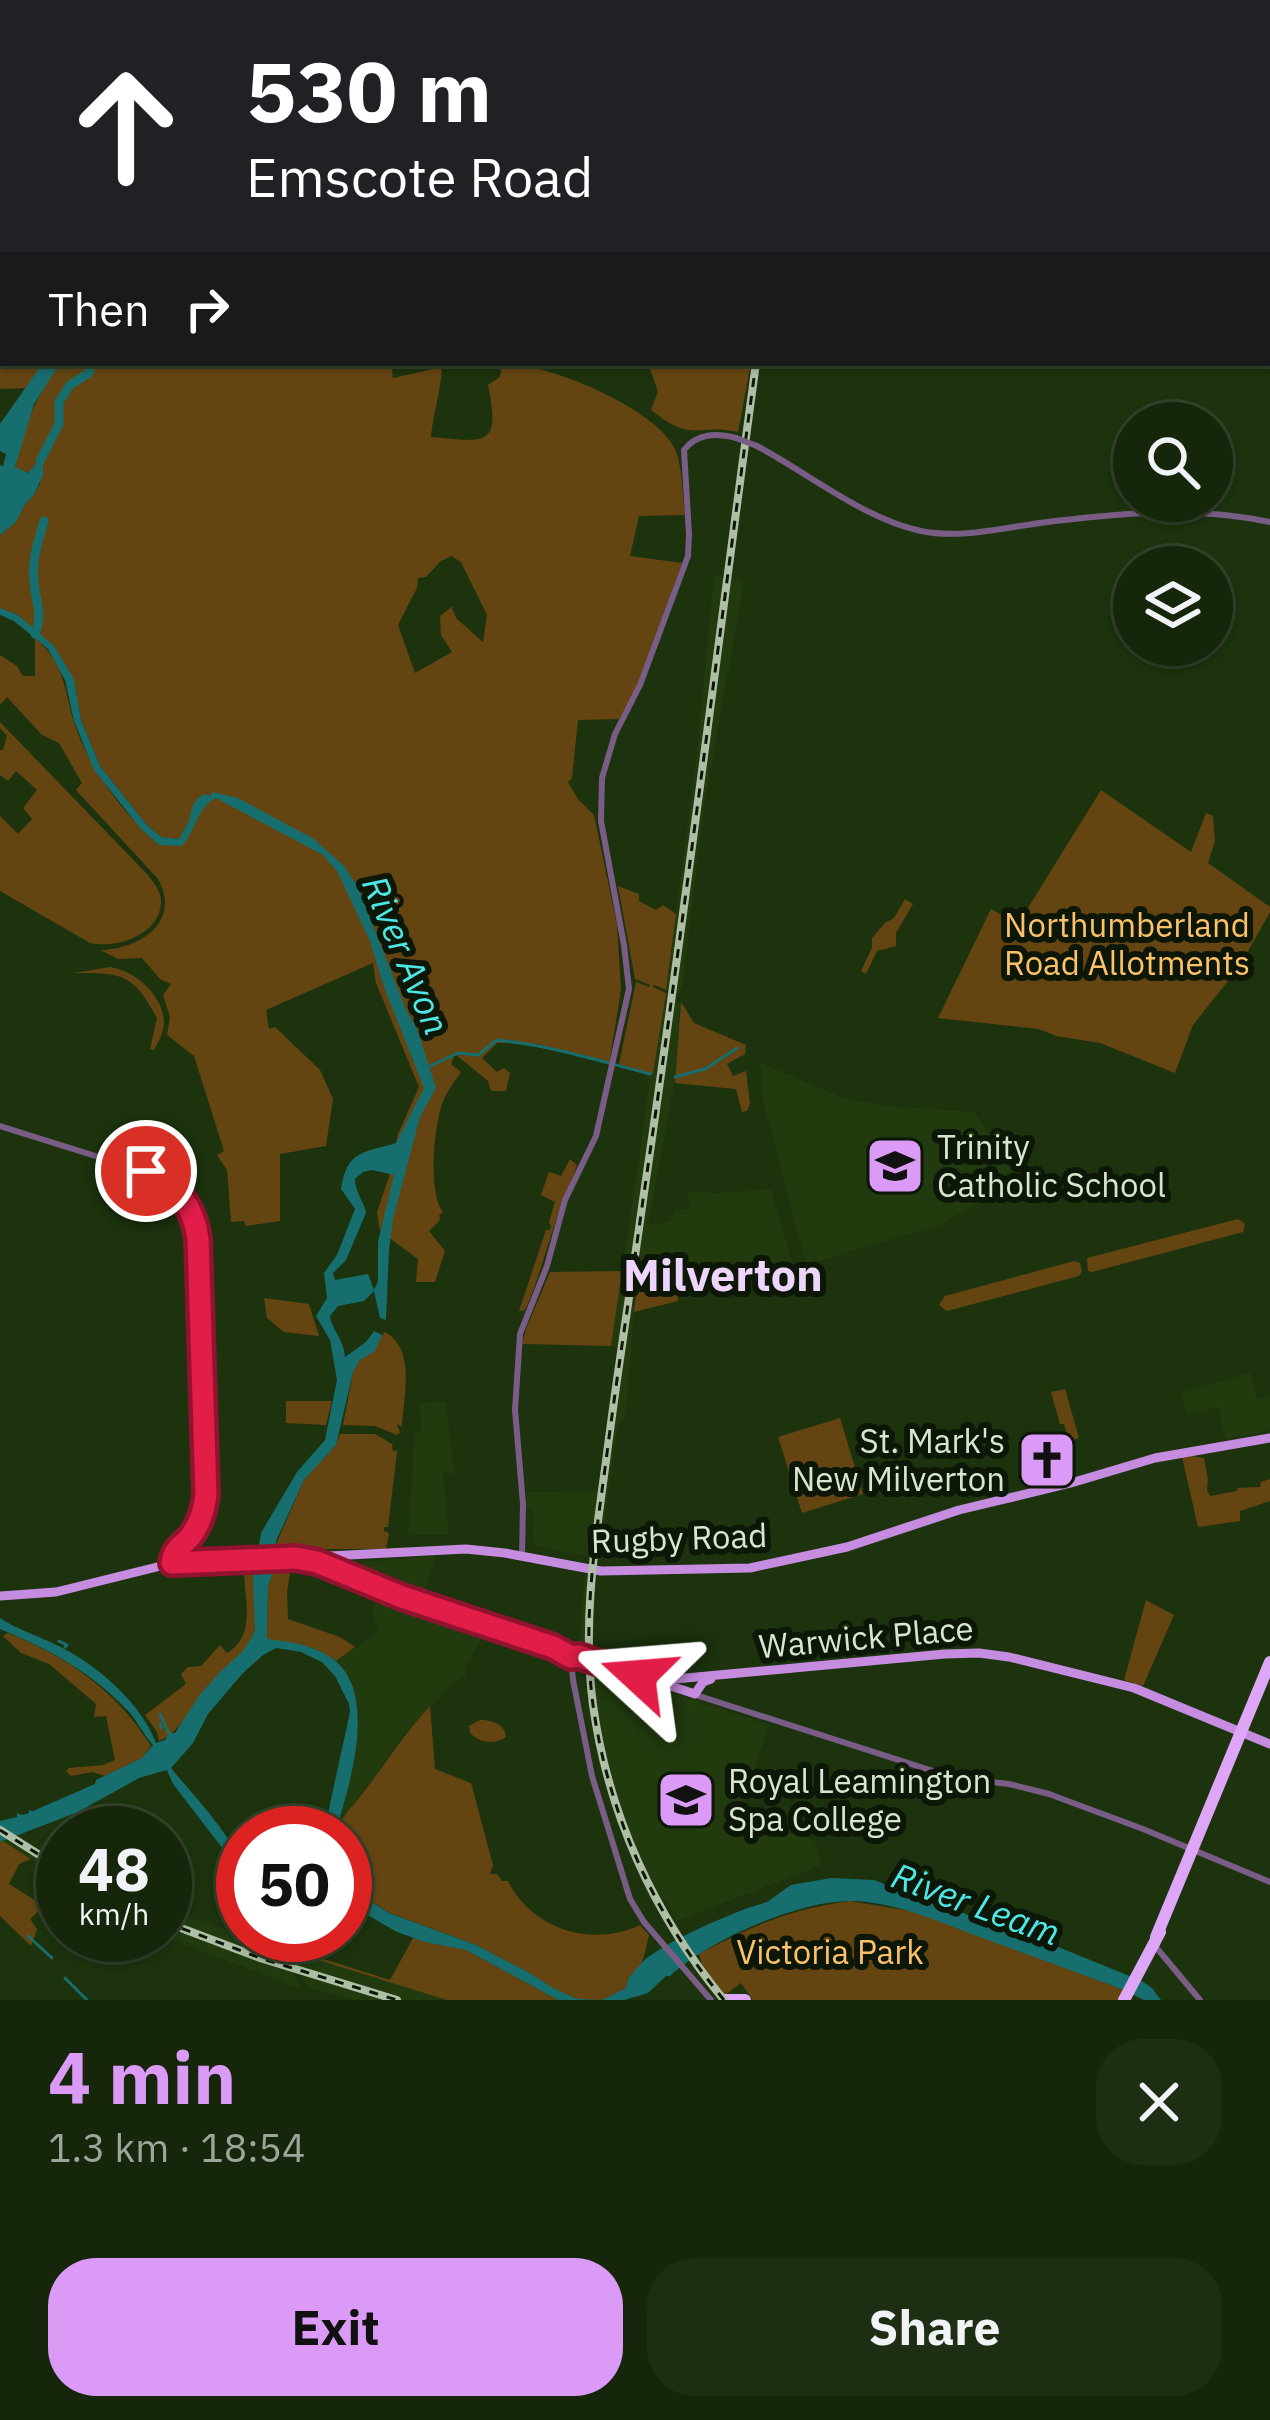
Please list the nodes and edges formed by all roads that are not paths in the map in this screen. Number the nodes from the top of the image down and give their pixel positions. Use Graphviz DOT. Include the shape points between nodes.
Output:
graph roads {
  1 [pos="1270,521"];
  2 [pos="0,1126"];
  3 [pos="1270,1438"];
  4 [pos="522,1556"];
  5 [pos="306,1558"];
  6 [pos="172,1563"];
  7 [pos="345,1565"];
  8 [pos="1,1596"];
  9 [pos="571,1657"];
  10 [pos="1270,1662"];
  11 [pos="694,1686"];
  12 [pos="1241,1732"];
  13 [pos="1270,1744"];
  14 [pos="1192,1850"];
  15 [pos="1270,1882"];
  16 [pos="1154,1940"];
  17 [pos="1125,1999"];
  18 [pos="709,2000"];
  19 [pos="725,2000"];
  20 [pos="745,2000"];
  21 [pos="1200,2000"];
  1 -- 4 [label="street, bridge" via="1136,512 922,531 736,438 699,437 686,447 688,556 602,778 602,828 629,982 596,1136 520,1334"];
  2 -- 6 [label="street" via="153,1174 192,1212 206,1495"];
  3 -- 4 [label="main road, Rugby Road" via="1160,1457 765,1566 616,1572"];
  4 -- 7 [label="main road, Rugby Road" via="364,1555"];
  5 -- 6 [label="main road, Rugby Road"];
  5 -- 7 [label="main road, Rugby Road"];
  5 -- 7 [label="main road"];
  6 -- 8 [label="main road, Rugby Road"];
  7 -- 9 [label="main road, Warwick Place" via="402,1597"];
  9 -- 11 [label="main road, Warwick Place"];
  9 -- 18 [label="street" via="628,1895"];
  10 -- 12 [label="highway"];
  11 -- 12 [label="main road, Warwick Place" via="728,1675 979,1653 1147,1693"];
  11 -- 14 [label="street" via="714,1700 939,1774 1022,1786"];
  12 -- 13 [label="main road, Warwick Place"];
  12 -- 14 [label="highway"];
  14 -- 15 [label="street"];
  14 -- 16 [label="highway"];
  16 -- 17 [label="highway"];
  16 -- 21 [label="street"];
  19 -- 20 [label="highway"];
}
